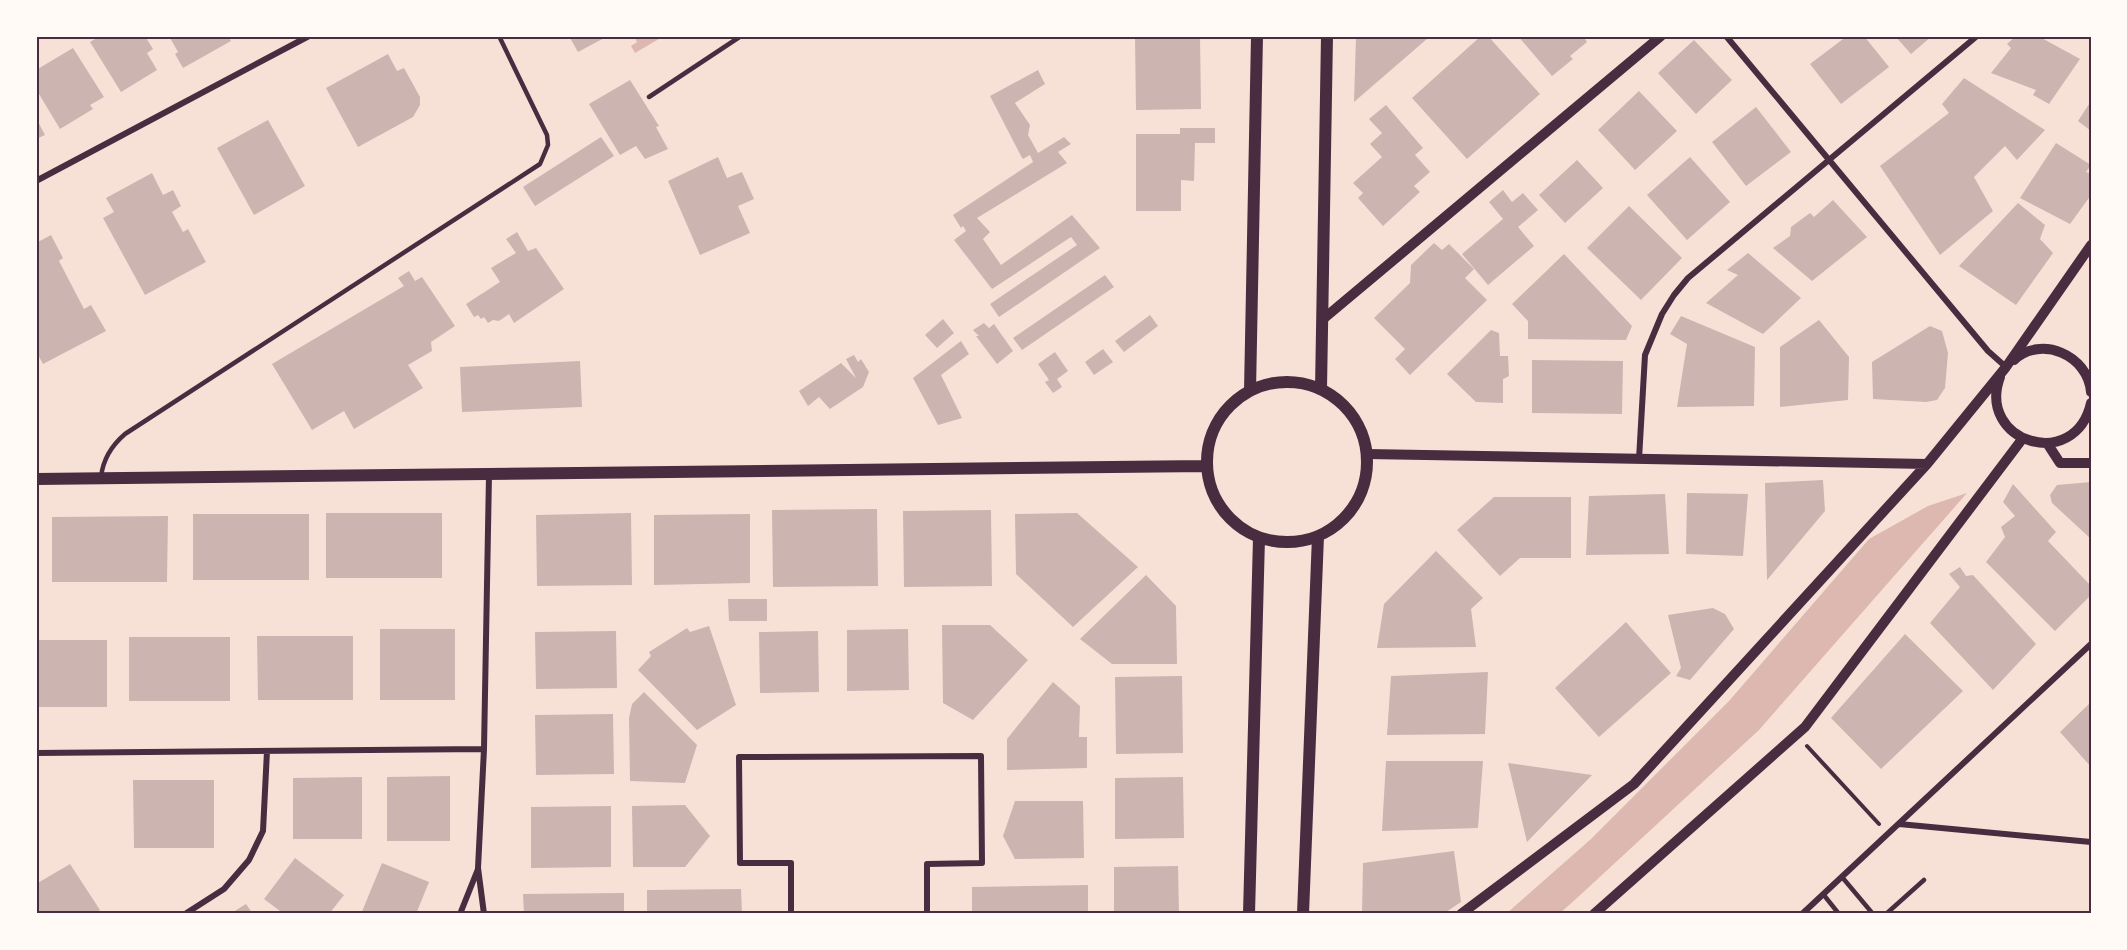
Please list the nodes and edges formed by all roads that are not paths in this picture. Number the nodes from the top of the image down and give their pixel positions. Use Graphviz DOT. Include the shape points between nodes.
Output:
graph roads {
  1 [pos="309,36"];
  2 [pos="499,36"];
  3 [pos="741,36"];
  4 [pos="1257,36"];
  5 [pos="1327,36"];
  6 [pos="1661,36"];
  7 [pos="1726,36"];
  8 [pos="1977,36"];
  9 [pos="649,97"];
  10 [pos="1829,160"];
  11 [pos="36,181"];
  12 [pos="2091,245"];
  13 [pos="1322,320"];
  14 [pos="2006,367"];
  15 [pos="2089,372"];
  16 [pos="1321,389"];
  17 [pos="1250,391"];
  18 [pos="2091,392"];
  19 [pos="2091,403"];
  20 [pos="2023,438"];
  21 [pos="2047,443"];
  22 [pos="1367,454"];
  23 [pos="1639,459"];
  24 [pos="1927,464"];
  25 [pos="2091,464"];
  26 [pos="1206,466"];
  27 [pos="489,474"];
  28 [pos="36,479"];
  29 [pos="101,479"];
  30 [pos="1318,536"];
  31 [pos="1259,538"];
  32 [pos="2091,644"];
  33 [pos="484,749"];
  34 [pos="267,751"];
  35 [pos="36,753"];
  36 [pos="1899,824"];
  37 [pos="2091,842"];
  38 [pos="478,868"];
  39 [pos="1842,877"];
  40 [pos="1924,880"];
  41 [pos="1823,894"];
  42 [pos="185,914"];
  43 [pos="460,914"];
  44 [pos="484,914"];
  45 [pos="791,914"];
  46 [pos="927,914"];
  47 [pos="1250,914"];
  48 [pos="1303,914"];
  49 [pos="1461,914"];
  50 [pos="1594,914"];
  51 [pos="1802,914"];
  52 [pos="1839,914"];
  53 [pos="1873,914"];
  54 [pos="1886,914"];
  1 -- 11 [label="street"];
  2 -- 29 [label="lane" via="547,135 548,146 540,164 125,434 106,457"];
  3 -- 9 [label="lane"];
  4 -- 17 [label="main road"];
  5 -- 13 [label="main road"];
  6 -- 13 [label="street"];
  7 -- 10 [label="street"];
  8 -- 10 [label="street"];
  10 -- 14 [label="street" via="1988,351"];
  10 -- 23 [label="street" via="1688,278 1674,295 1645,355"];
  12 -- 14 [label="street"];
  13 -- 16 [label="main road"];
  14 -- 15 [label="street" via="2032,350 2049,349 2064,353"];
  14 -- 20 [label="street" via="1996,393 1998,407 2011,431"];
  14 -- 24 [label="street"];
  15 -- 18 [label="street"];
  16 -- 17 [label="main road" via="1298,383 1274,383"];
  16 -- 22 [label="main road" via="1343,405 1359,428"];
  17 -- 26 [label="main road" via="1217,422"];
  19 -- 21 [label="street" via="2082,425 2060,441"];
  20 -- 21 [label="street"];
  20 -- 50 [label="street" via="1805,727"];
  21 -- 25 [label="street" via="2060,464"];
  22 -- 23 [label="street"];
  22 -- 30 [label="main road" via="1365,479 1356,503 1340,523"];
  23 -- 24 [label="street"];
  24 -- 49 [label="street" via="1634,784"];
  26 -- 27 [label="main road"];
  26 -- 31 [label="main road" via="1211,489 1222,510 1239,527"];
  27 -- 29 [label="main road"];
  27 -- 33 [label="street"];
  28 -- 29 [label="main road"];
  30 -- 31 [label="main road" via="1299,542"];
  30 -- 48 [label="main road"];
  31 -- 47 [label="main road"];
  32 -- 36 [label="street"];
  33 -- 34 [label="street"];
  33 -- 38 [label="street"];
  34 -- 35 [label="street"];
  34 -- 42 [label="street" via="263,831 249,860 224,889"];
  36 -- 37 [label="street"];
  36 -- 39 [label="street"];
  38 -- 43 [label="street"];
  38 -- 44 [label="street"];
  39 -- 41 [label="street"];
  39 -- 53 [label="lane"];
  40 -- 54 [label="lane"];
  41 -- 51 [label="street"];
  41 -- 52 [label="lane"];
  45 -- 46 [label="street" via="791,863 740,863 739,757 981,756 982,863 927,864"];
}
